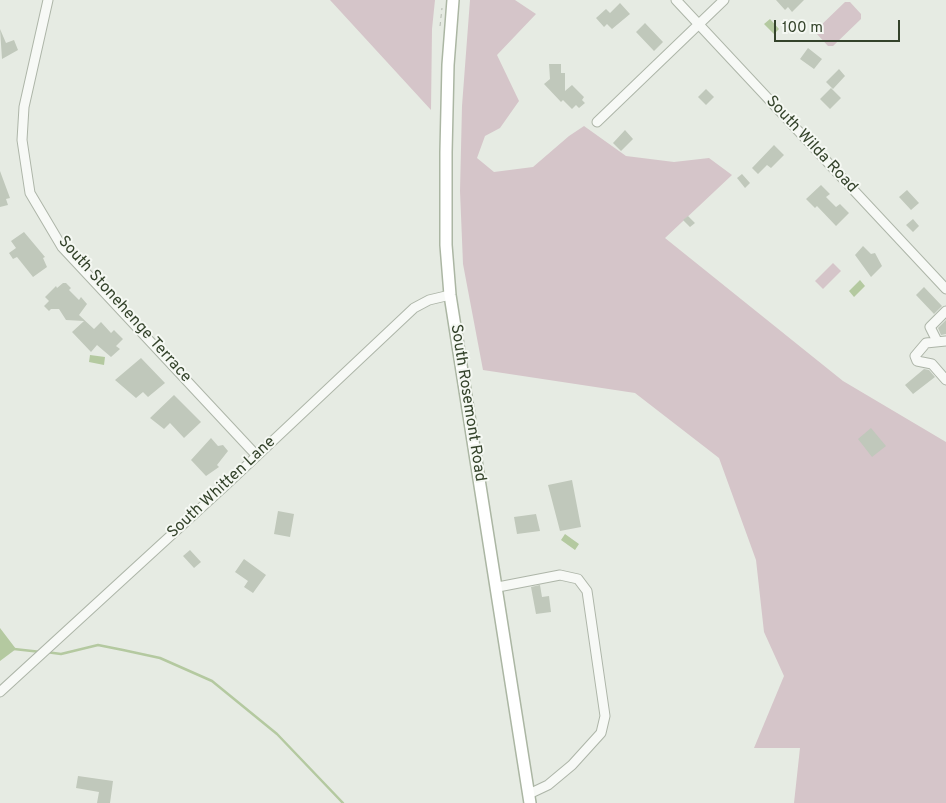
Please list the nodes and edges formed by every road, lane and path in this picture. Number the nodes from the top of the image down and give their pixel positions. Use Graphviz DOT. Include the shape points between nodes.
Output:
graph roads {
  1 [pos="48,0"];
  2 [pos="453,0"];
  3 [pos="676,0"];
  4 [pos="724,0"];
  5 [pos="698,24"];
  6 [pos="597,122"];
  7 [pos="946,289"];
  8 [pos="450,295"];
  9 [pos="946,311"];
  10 [pos="942,341"];
  11 [pos="946,380"];
  12 [pos="257,456"];
  13 [pos="498,586"];
  14 [pos="0,692"];
  15 [pos="530,798"];
  1 -- 12 [label="street, South Stonehenge Terrace" via="24,107 22,140 30,193 62,247"];
  2 -- 8 [label="main road, South Rosemont Road" via="446,152 446,245"];
  3 -- 5 [label="street, South Wilda Road"];
  4 -- 5 [label="street"];
  5 -- 6 [label="street"];
  5 -- 7 [label="street, South Wilda Road"];
  8 -- 12 [label="street, South Whitten Lane" via="414,308"];
  8 -- 13 [label="main road, South Rosemont Road"];
  9 -- 10 [label="street" via="930,327"];
  10 -- 11 [label="street" via="926,343 915,356 917,360 932,364"];
  12 -- 14 [label="street, South Whitten Lane"];
  13 -- 15 [label="main road, South Rosemont Road"];
  13 -- 15 [label="street" via="560,575 578,579 587,591 605,716 601,733 572,765"];
}
